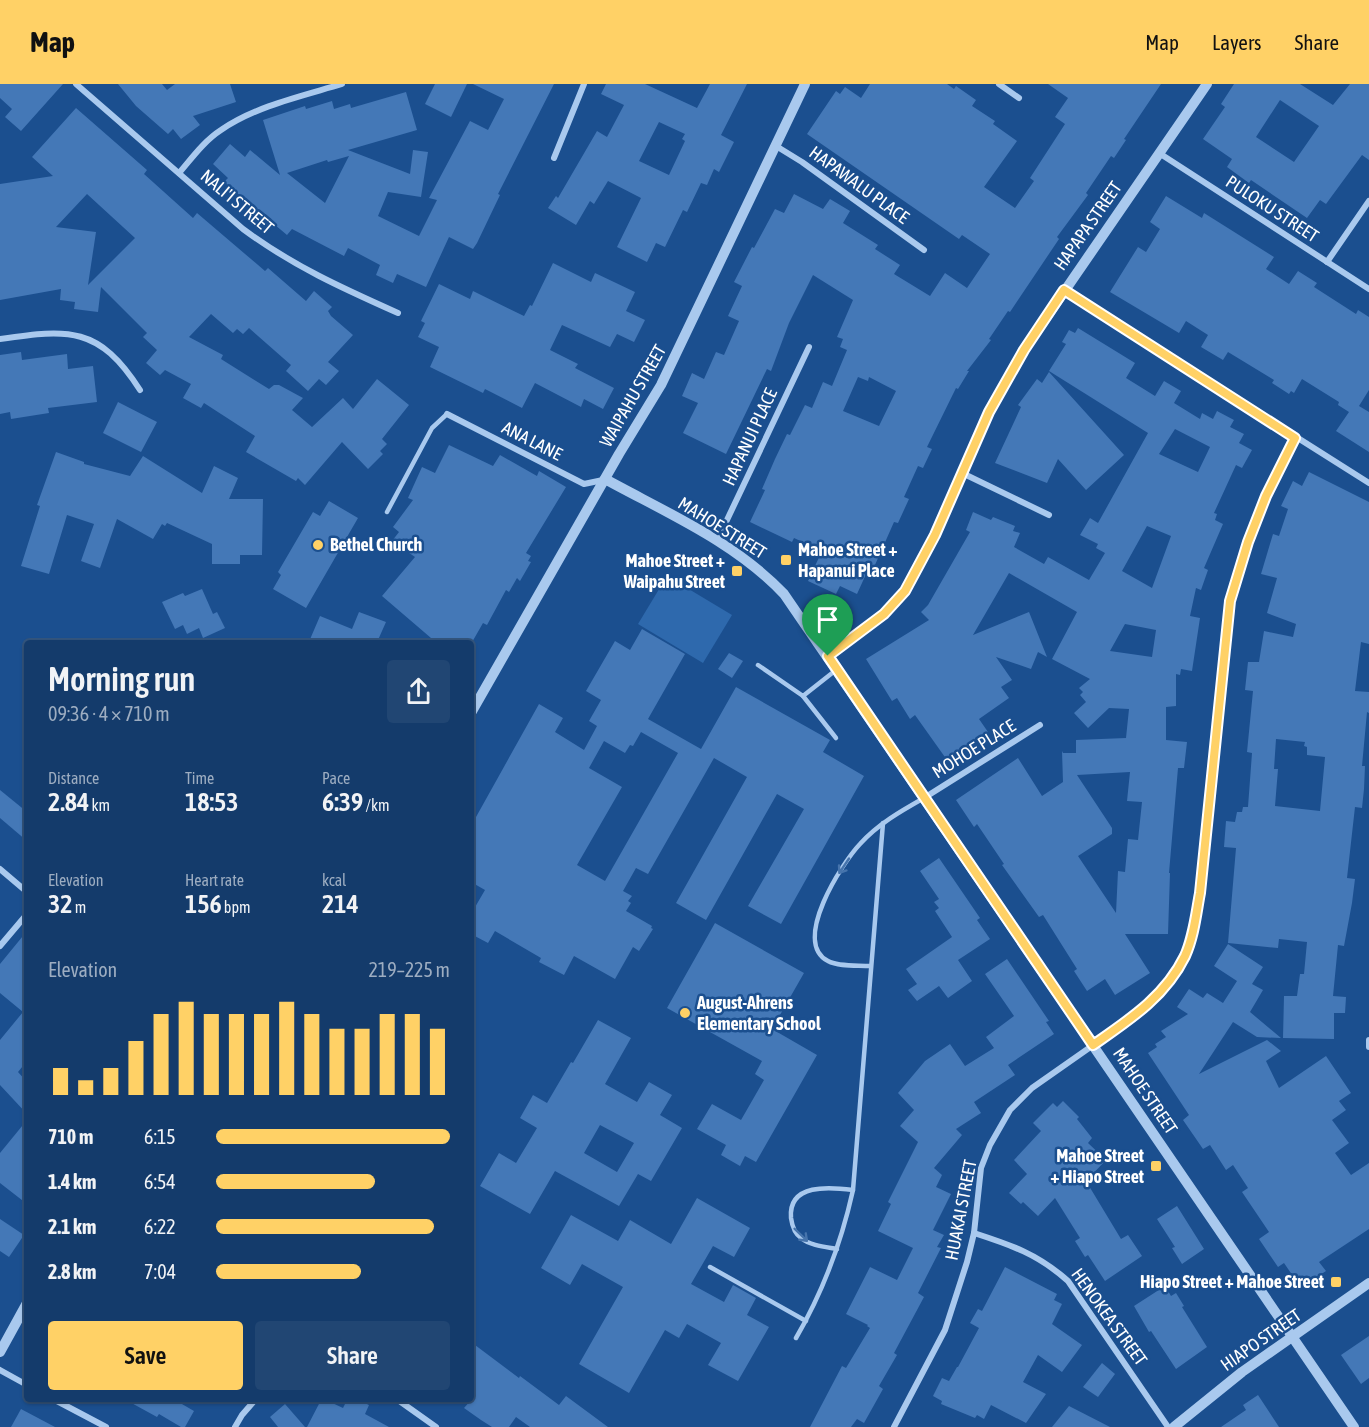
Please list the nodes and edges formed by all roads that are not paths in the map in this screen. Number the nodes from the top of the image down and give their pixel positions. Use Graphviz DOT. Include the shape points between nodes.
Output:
graph roads {
  1 [pos="76,84"];
  2 [pos="342,84"];
  3 [pos="584,84"];
  4 [pos="804,84"];
  5 [pos="999,84"];
  6 [pos="1208,84"];
  7 [pos="1019,98"];
  8 [pos="776,146"];
  9 [pos="1159,153"];
  10 [pos="554,158"];
  11 [pos="179,173"];
  12 [pos="1369,201"];
  13 [pos="924,250"];
  14 [pos="1327,262"];
  15 [pos="1369,289"];
  16 [pos="1064,290"];
  17 [pos="398,314"];
  18 [pos="0,339"];
  19 [pos="809,347"];
  20 [pos="140,390"];
  21 [pos="447,414"];
  22 [pos="1295,438"];
  23 [pos="962,473"];
  24 [pos="605,479"];
  25 [pos="1369,483"];
  26 [pos="387,512"];
  27 [pos="1048,515"];
  28 [pos="717,541"];
  29 [pos="828,656"];
  30 [pos="758,665"];
  31 [pos="837,669"];
  32 [pos="803,696"];
  33 [pos="474,708"];
  34 [pos="1040,725"];
  35 [pos="836,738"];
  36 [pos="924,798"];
  37 [pos="883,823"];
  38 [pos="0,869"];
  39 [pos="24,889"];
  40 [pos="24,918"];
  41 [pos="0,946"];
  42 [pos="870,966"];
  43 [pos="1369,1040"];
  44 [pos="1093,1045"];
  45 [pos="1369,1047"];
  46 [pos="853,1190"];
  47 [pos="974,1233"];
  48 [pos="837,1249"];
  49 [pos="710,1267"];
  50 [pos="1369,1283"];
  51 [pos="24,1308"];
  52 [pos="806,1321"];
  53 [pos="1292,1337"];
  54 [pos="796,1338"];
  55 [pos="0,1352"];
  56 [pos="0,1370"];
  57 [pos="24,1382"];
  58 [pos="59,1402"];
  59 [pos="253,1402"];
  60 [pos="401,1402"];
  61 [pos="106,1427"];
  62 [pos="235,1427"];
  63 [pos="436,1427"];
  64 [pos="894,1427"];
  65 [pos="1168,1427"];
  66 [pos="1174,1427"];
  67 [pos="1354,1427"];
  1 -- 11 [label="street, NALI'I STREET"];
  2 -- 11 [label="street" via="278,104 220,130"];
  3 -- 10 [label="street"];
  4 -- 8 [label="street, WAIPAHU STREET"];
  5 -- 7 [label="street"];
  6 -- 9 [label="street, HAPAPA STREET"];
  8 -- 13 [label="street, HAPAWALU PLACE"];
  8 -- 24 [label="street, WAIPAHU STREET" via="674,361"];
  9 -- 14 [label="street, PULOKU STREET"];
  9 -- 16 [label="street, HAPAPA STREET"];
  11 -- 17 [label="street, NALI'I STREET" via="272,250 310,273"];
  12 -- 14 [label="street"];
  14 -- 15 [label="street, PULOKU STREET"];
  16 -- 22 [label="street"];
  16 -- 23 [label="street, HAPAPA STREET" via="989,412"];
  18 -- 20 [label="street" via="43,333 71,334 95,342 116,356"];
  19 -- 28 [label="street, HAPANUI PLACE"];
  21 -- 24 [label="street, ANA LANE" via="584,484"];
  21 -- 26 [label="lane" via="432,428"];
  22 -- 25 [label="street"];
  22 -- 44 [label="street, HUAKAI STREET" via="1266,496 1230,601 1200,893 1185,954 1156,998"];
  23 -- 27 [label="street"];
  23 -- 29 [label="street, HAPAPA STREET" via="905,591 884,614"];
  24 -- 28 [label="street, MAHOE STREET"];
  24 -- 33 [label="street, WAIPAHU STREET"];
  28 -- 29 [label="street, MAHOE STREET" via="743,556 778,588"];
  29 -- 31 [label="street, MAHOE STREET"];
  30 -- 32 [label="lane"];
  31 -- 32 [label="lane"];
  31 -- 36 [label="street, MAHOE STREET"];
  32 -- 35 [label="lane"];
  34 -- 36 [label="street, MOHOE PLACE"];
  36 -- 37 [label="lane"];
  36 -- 44 [label="street, MAHOE STREET"];
  37 -- 42 [label="lane"];
  37 -- 42 [label="lane, one-way" via="859,845 839,873 818,914 813,935 828,961"];
  38 -- 39 [label="street"];
  40 -- 41 [label="street"];
  42 -- 46 [label="lane"];
  43 -- 45 [label="street"];
  44 -- 47 [label="street, HUAKAI STREET" via="1032,1088 1010,1110 981,1168"];
  44 -- 53 [label="street, MAHOE STREET"];
  46 -- 48 [label="lane"];
  46 -- 48 [label="lane, one-way" via="828,1187 803,1193 791,1215 792,1226 800,1238"];
  47 -- 64 [label="street, HUAKAI STREET" via="945,1330"];
  47 -- 65 [label="street, HENOKEA STREET" via="1032,1254 1068,1281"];
  48 -- 52 [label="lane"];
  49 -- 52 [label="lane"];
  50 -- 53 [label="street, HIAPO STREET"];
  51 -- 55 [label="street"];
  52 -- 54 [label="lane"];
  53 -- 66 [label="street, HIAPO STREET"];
  53 -- 67 [label="street, MAHOE STREET"];
  56 -- 57 [label="street"];
  58 -- 61 [label="street"];
  59 -- 62 [label="street"];
  60 -- 63 [label="street"];
}
